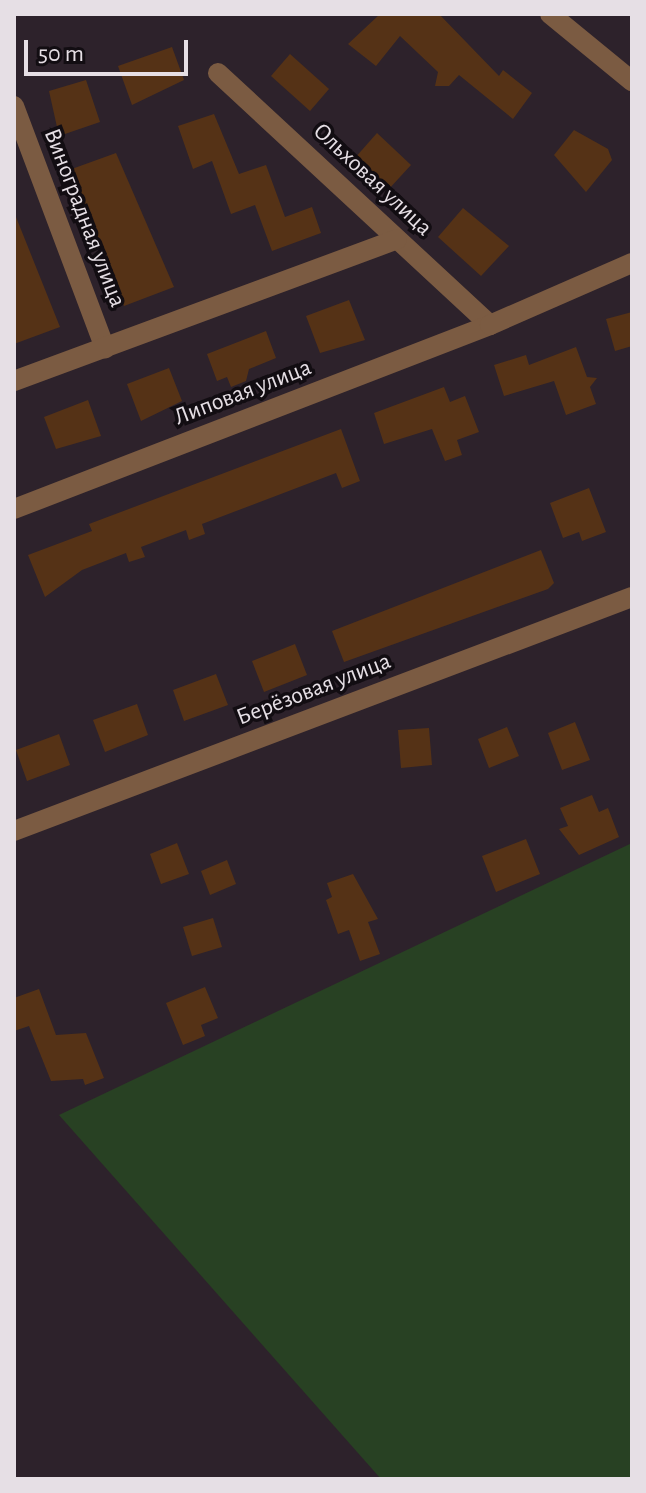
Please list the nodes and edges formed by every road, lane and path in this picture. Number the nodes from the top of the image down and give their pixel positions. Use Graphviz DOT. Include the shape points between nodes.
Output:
graph roads {
  1 [pos="550,14"];
  2 [pos="218,73"];
  3 [pos="632,81"];
  4 [pos="14,106"];
  5 [pos="397,239"];
  6 [pos="632,263"];
  7 [pos="490,325"];
  8 [pos="105,348"];
  9 [pos="14,381"];
  10 [pos="14,509"];
  11 [pos="632,597"];
  12 [pos="14,831"];
  1 -- 3 [label="street"];
  2 -- 5 [label="street, Ольховая улица"];
  4 -- 8 [label="street, Виноградная улица"];
  5 -- 7 [label="street, Ольховая улица"];
  5 -- 8 [label="street"];
  6 -- 7 [label="street, Липовая улица"];
  7 -- 10 [label="street, Липовая улица"];
  8 -- 9 [label="street"];
  11 -- 12 [label="street, Берёзовая улица"];
}
